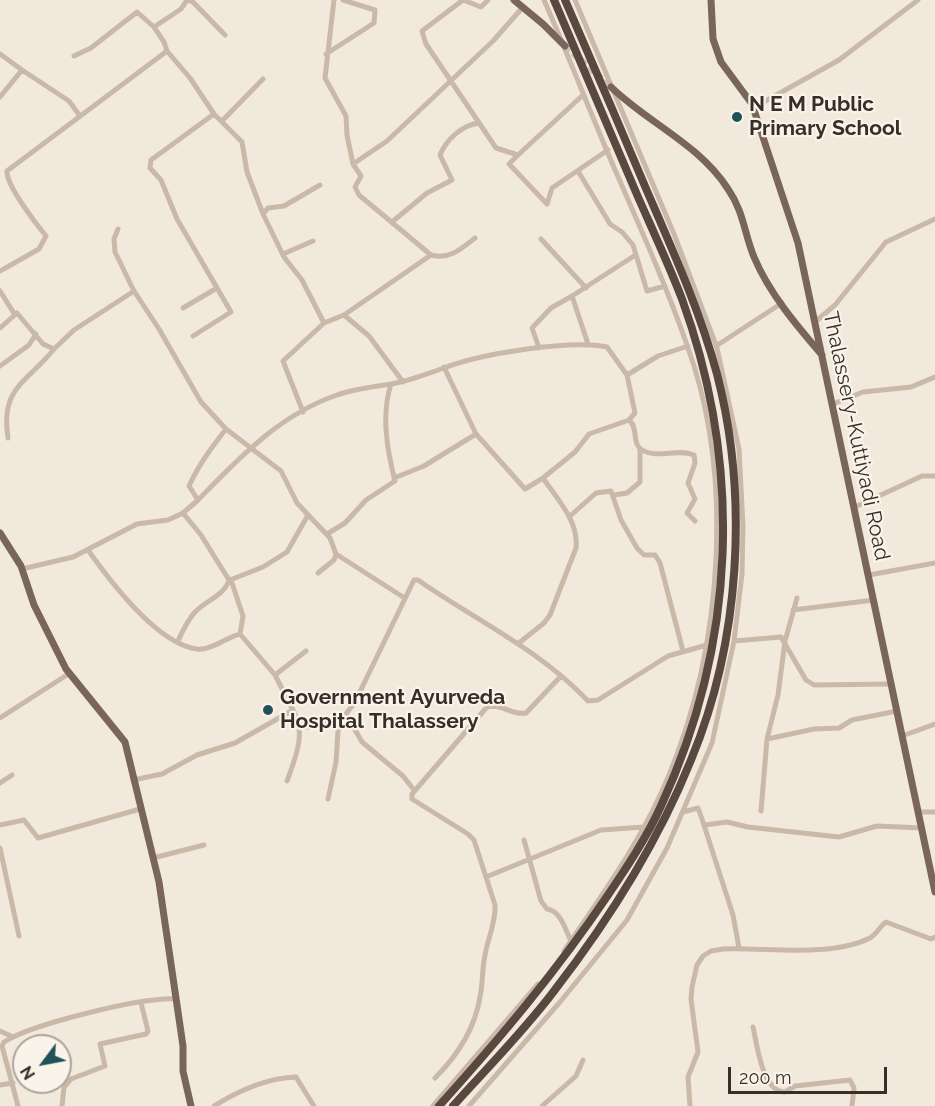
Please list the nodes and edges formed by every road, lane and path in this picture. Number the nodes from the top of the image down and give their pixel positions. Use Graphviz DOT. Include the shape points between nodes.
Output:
graph roads {
  1 [pos="187,0"];
  2 [pos="334,0"];
  3 [pos="343,0"];
  4 [pos="488,0"];
  5 [pos="514,0"];
  6 [pos="544,0"];
  7 [pos="554,0"];
  8 [pos="565,0"];
  9 [pos="575,0"];
  10 [pos="711,0"];
  11 [pos="918,0"];
  12 [pos="523,7"];
  13 [pos="154,27"];
  14 [pos="225,35"];
  15 [pos="565,46"];
  16 [pos="166,51"];
  17 [pos="0,54"];
  18 [pos="326,54"];
  19 [pos="74,56"];
  20 [pos="22,70"];
  21 [pos="263,79"];
  22 [pos="452,79"];
  23 [pos="611,87"];
  24 [pos="583,95"];
  25 [pos="0,97"];
  26 [pos="753,108"];
  27 [pos="214,114"];
  28 [pos="80,116"];
  29 [pos="222,121"];
  30 [pos="478,123"];
  31 [pos="608,150"];
  32 [pos="518,155"];
  33 [pos="353,164"];
  34 [pos="578,171"];
  35 [pos="320,184"];
  36 [pos="263,214"];
  37 [pos="935,219"];
  38 [pos="392,222"];
  39 [pos="118,230"];
  40 [pos="475,238"];
  41 [pos="541,239"];
  42 [pos="313,241"];
  43 [pos="283,254"];
  44 [pos="431,255"];
  45 [pos="634,256"];
  46 [pos="0,271"];
  47 [pos="665,286"];
  48 [pos="217,288"];
  49 [pos="586,288"];
  50 [pos="0,291"];
  51 [pos="134,291"];
  52 [pos="572,296"];
  53 [pos="782,303"];
  54 [pos="183,308"];
  55 [pos="15,315"];
  56 [pos="344,315"];
  57 [pos="815,322"];
  58 [pos="324,323"];
  59 [pos="0,328"];
  60 [pos="36,334"];
  61 [pos="193,336"];
  62 [pos="588,344"];
  63 [pos="688,346"];
  64 [pos="716,346"];
  65 [pos="539,348"];
  66 [pos="54,349"];
  67 [pos="823,357"];
  68 [pos="0,366"];
  69 [pos="444,368"];
  70 [pos="627,375"];
  71 [pos="935,378"];
  72 [pos="403,382"];
  73 [pos="391,384"];
  74 [pos="833,404"];
  75 [pos="303,412"];
  76 [pos="629,420"];
  77 [pos="226,429"];
  78 [pos="476,434"];
  79 [pos="8,438"];
  80 [pos="250,448"];
  81 [pos="640,449"];
  82 [pos="935,476"];
  83 [pos="394,478"];
  84 [pos="543,478"];
  85 [pos="614,495"];
  86 [pos="198,500"];
  87 [pos="855,507"];
  88 [pos="183,513"];
  89 [pos="308,515"];
  90 [pos="569,517"];
  91 [pos="695,521"];
  92 [pos="0,533"];
  93 [pos="327,534"];
  94 [pos="88,550"];
  95 [pos="336,554"];
  96 [pos="935,563"];
  97 [pos="22,570"];
  98 [pos="318,573"];
  99 [pos="869,575"];
  100 [pos="230,580"];
  101 [pos="403,597"];
  102 [pos="797,598"];
  103 [pos="874,600"];
  104 [pos="793,610"];
  105 [pos="240,634"];
  106 [pos="178,641"];
  107 [pos="734,641"];
  108 [pos="785,641"];
  109 [pos="519,643"];
  110 [pos="706,645"];
  111 [pos="306,651"];
  112 [pos="683,651"];
  113 [pos="70,673"];
  114 [pos="274,675"];
  115 [pos="561,676"];
  116 [pos="892,684"];
  117 [pos="293,710"];
  118 [pos="897,711"];
  119 [pos="345,714"];
  120 [pos="0,718"];
  121 [pos="935,724"];
  122 [pos="299,727"];
  123 [pos="902,736"];
  124 [pos="767,739"];
  125 [pos="12,775"];
  126 [pos="134,780"];
  127 [pos="287,781"];
  128 [pos="0,783"];
  129 [pos="414,790"];
  130 [pos="328,799"];
  131 [pos="140,809"];
  132 [pos="761,811"];
  133 [pos="683,812"];
  134 [pos="918,812"];
  135 [pos="935,812"];
  136 [pos="0,825"];
  137 [pos="705,825"];
  138 [pos="644,827"];
  139 [pos="922,828"];
  140 [pos="524,840"];
  141 [pos="204,845"];
  142 [pos="0,848"];
  143 [pos="153,858"];
  144 [pos="529,861"];
  145 [pos="486,877"];
  146 [pos="935,892"];
  147 [pos="19,936"];
  148 [pos="935,937"];
  149 [pos="571,940"];
  150 [pos="739,948"];
  151 [pos="176,999"];
  152 [pos="141,1003"];
  153 [pos="753,1027"];
  154 [pos="23,1034"];
  155 [pos="12,1038"];
  156 [pos="583,1060"];
  157 [pos="435,1078"];
  158 [pos="12,1080"];
  159 [pos="62,1106"];
  160 [pos="191,1106"];
  161 [pos="214,1106"];
  162 [pos="314,1106"];
  163 [pos="433,1106"];
  164 [pos="439,1106"];
  165 [pos="453,1106"];
  166 [pos="469,1106"];
  167 [pos="543,1106"];
  168 [pos="690,1106"];
  169 [pos="852,1106"];
  1 -- 13 [label="street" via="181,9"];
  1 -- 14 [label="street"];
  2 -- 18 [label="street"];
  3 -- 18 [label="street" via="375,10 374,23"];
  4 -- 22 [label="street" via="481,7 463,0 422,31 426,44"];
  5 -- 12 [label="main road"];
  6 -- 15 [label="street"];
  7 -- 164 [label="highway" via="682,300 702,368 718,434 723,479 725,547 720,603 703,696 661,808 582,933 519,1017"];
  8 -- 165 [label="highway" via="682,274 717,375 729,444 734,508 731,606 714,692 692,760 633,877 553,993"];
  9 -- 23 [label="street"];
  10 -- 26 [label="main road, Thalassery-Kuttiyadi Road" via="712,39 721,62"];
  11 -- 26 [label="street" via="839,60"];
  12 -- 15 [label="main road"];
  12 -- 22 [label="street"];
  13 -- 16 [label="street"];
  13 -- 19 [label="street" via="138,12 91,48"];
  15 -- 24 [label="street"];
  16 -- 27 [label="street"];
  16 -- 28 [label="street"];
  17 -- 20 [label="street"];
  18 -- 33 [label="street" via="325,78 346,116"];
  20 -- 25 [label="street"];
  20 -- 28 [label="street" via="69,101"];
  21 -- 29 [label="street"];
  22 -- 30 [label="street"];
  22 -- 33 [label="street" via="387,141"];
  23 -- 53 [label="main road" via="715,171 742,213 753,255"];
  23 -- 64 [label="street" via="674,234"];
  24 -- 31 [label="street"];
  24 -- 32 [label="street"];
  26 -- 57 [label="main road, Thalassery-Kuttiyadi Road" via="795,233"];
  27 -- 29 [label="street"];
  27 -- 48 [label="street" via="159,151 150,168 161,180 177,219"];
  28 -- 46 [label="street" via="7,171 14,189 46,236 39,249"];
  29 -- 36 [label="street" via="242,142 247,172"];
  30 -- 32 [label="street" via="496,148"];
  30 -- 38 [label="street" via="470,124 444,146 440,155 452,180 427,193"];
  31 -- 34 [label="street"];
  31 -- 47 [label="street"];
  32 -- 34 [label="street" via="509,164 547,204 552,188"];
  33 -- 38 [label="street" via="361,176 355,187 360,195"];
  34 -- 45 [label="street" via="610,224 633,245"];
  35 -- 36 [label="street"];
  36 -- 43 [label="street"];
  37 -- 57 [label="street" via="886,242 835,305"];
  38 -- 44 [label="street"];
  39 -- 51 [label="street" via="115,252"];
  40 -- 44 [label="street" via="458,252 441,258"];
  41 -- 49 [label="street"];
  42 -- 43 [label="street"];
  43 -- 58 [label="street" via="302,280"];
  44 -- 56 [label="street"];
  45 -- 47 [label="street" via="647,291"];
  45 -- 49 [label="street"];
  47 -- 63 [label="street"];
  48 -- 54 [label="street"];
  48 -- 61 [label="street" via="231,312"];
  49 -- 52 [label="street"];
  50 -- 55 [label="street"];
  51 -- 66 [label="street" via="74,330"];
  51 -- 77 [label="street" via="201,402"];
  52 -- 62 [label="street"];
  52 -- 65 [label="street" via="551,308 532,328"];
  53 -- 64 [label="street"];
  53 -- 67 [label="main road"];
  55 -- 59 [label="street"];
  55 -- 60 [label="street" via="17,312"];
  56 -- 58 [label="street"];
  56 -- 72 [label="street" via="369,336"];
  57 -- 67 [label="main road, Thalassery-Kuttiyadi Road"];
  58 -- 75 [label="street" via="283,361"];
  60 -- 66 [label="street" via="43,344"];
  60 -- 68 [label="street" via="29,345"];
  62 -- 65 [label="street"];
  62 -- 70 [label="street" via="607,346"];
  63 -- 70 [label="street" via="658,356"];
  63 -- 110 [label="street" via="702,395 713,462 715,562"];
  64 -- 107 [label="street" via="739,449 743,536"];
  65 -- 69 [label="street"];
  66 -- 79 [label="street" via="20,382 10,399 5,420"];
  67 -- 74 [label="main road, Thalassery-Kuttiyadi Road"];
  69 -- 72 [label="street"];
  69 -- 78 [label="street"];
  70 -- 76 [label="street" via="635,413"];
  71 -- 74 [label="street" via="911,387 863,392"];
  72 -- 73 [label="street"];
  73 -- 75 [label="street" via="336,395"];
  73 -- 83 [label="street" via="386,428"];
  74 -- 87 [label="main road, Thalassery-Kuttiyadi Road"];
  75 -- 80 [label="street"];
  76 -- 81 [label="street"];
  76 -- 84 [label="street" via="589,434 575,452"];
  77 -- 80 [label="street"];
  77 -- 86 [label="street" via="203,458 189,486"];
  78 -- 83 [label="street" via="424,466"];
  78 -- 84 [label="street" via="521,486 530,488"];
  80 -- 86 [label="street"];
  80 -- 89 [label="street" via="281,471 290,492"];
  81 -- 85 [label="street" via="640,482 627,493"];
  81 -- 91 [label="street" via="694,455 688,483 695,499 687,513"];
  82 -- 87 [label="street" via="922,476"];
  83 -- 93 [label="street" via="345,523"];
  84 -- 90 [label="street"];
  85 -- 90 [label="street" via="606,490 596,492"];
  85 -- 112 [label="street" via="618,513 637,548 645,555 655,555 660,563"];
  86 -- 88 [label="street"];
  87 -- 99 [label="main road, Thalassery-Kuttiyadi Road"];
  88 -- 94 [label="street" via="168,520 137,524"];
  88 -- 100 [label="street"];
  89 -- 93 [label="street"];
  89 -- 100 [label="street" via="287,552"];
  90 -- 109 [label="street" via="576,533 576,548 557,601 544,623"];
  92 -- 97 [label="main road"];
  93 -- 95 [label="street"];
  94 -- 97 [label="street"];
  94 -- 106 [label="street" via="146,621"];
  95 -- 98 [label="street"];
  95 -- 101 [label="street"];
  96 -- 99 [label="street"];
  97 -- 113 [label="main road" via="34,605"];
  99 -- 103 [label="main road, Thalassery-Kuttiyadi Road"];
  100 -- 105 [label="street" via="243,616"];
  100 -- 106 [label="street" via="225,589 188,620"];
  101 -- 109 [label="street" via="410,584 418,580"];
  101 -- 119 [label="street" via="356,702"];
  102 -- 104 [label="street"];
  103 -- 104 [label="street"];
  103 -- 116 [label="main road, Thalassery-Kuttiyadi Road"];
  104 -- 108 [label="street"];
  105 -- 106 [label="street" via="197,649"];
  105 -- 114 [label="street"];
  107 -- 108 [label="street" via="773,635"];
  107 -- 133 [label="street" via="712,742"];
  108 -- 116 [label="street" via="806,680 814,685"];
  108 -- 124 [label="street"];
  109 -- 115 [label="street"];
  110 -- 112 [label="street"];
  110 -- 138 [label="street" via="679,748"];
  111 -- 114 [label="street"];
  112 -- 115 [label="street" via="644,670 598,700 588,701"];
  113 -- 120 [label="street"];
  113 -- 126 [label="main road" via="125,742"];
  114 -- 117 [label="street"];
  115 -- 129 [label="street" via="526,713 487,707"];
  116 -- 118 [label="main road, Thalassery-Kuttiyadi Road"];
  117 -- 122 [label="street"];
  117 -- 126 [label="street" via="235,743 197,755 162,774"];
  118 -- 123 [label="main road, Thalassery-Kuttiyadi Road"];
  118 -- 124 [label="street" via="852,720 839,728"];
  119 -- 122 [label="street" via="309,728"];
  119 -- 129 [label="street" via="362,742"];
  119 -- 130 [label="street" via="338,731"];
  121 -- 123 [label="street"];
  122 -- 127 [label="street" via="300,743"];
  123 -- 134 [label="main road, Thalassery-Kuttiyadi Road"];
  124 -- 132 [label="street"];
  125 -- 128 [label="street"];
  126 -- 131 [label="main road"];
  129 -- 145 [label="street" via="412,799 474,840"];
  131 -- 136 [label="street" via="38,838 24,820"];
  131 -- 143 [label="main road"];
  133 -- 137 [label="street" via="698,808"];
  133 -- 166 [label="street" via="627,920"];
  134 -- 135 [label="street"];
  134 -- 139 [label="main road, Thalassery-Kuttiyadi Road"];
  137 -- 139 [label="street" via="727,822 839,837 877,826"];
  137 -- 150 [label="street" via="733,915"];
  138 -- 144 [label="street" via="601,830"];
  138 -- 149 [label="street"];
  139 -- 146 [label="main road, Thalassery-Kuttiyadi Road"];
  140 -- 144 [label="street"];
  141 -- 143 [label="street"];
  142 -- 147 [label="street"];
  143 -- 151 [label="main road"];
  144 -- 145 [label="street"];
  144 -- 149 [label="street" via="541,901 559,916"];
  145 -- 157 [label="street" via="495,915 480,998 466,1038"];
  148 -- 150 [label="street" via="919,936 886,922 870,938 844,945 798,950"];
  149 -- 163 [label="street" via="498,1033"];
  150 -- 168 [label="street" via="711,951 697,965 691,999 698,1052 688,1077"];
  151 -- 152 [label="street"];
  151 -- 160 [label="main road" via="183,1071"];
  152 -- 154 [label="street" via="91,1013"];
  152 -- 159 [label="street" via="146,1034 100,1044 105,1066 71,1079 64,1087"];
  153 -- 169 [label="street" via="762,1070 774,1088 785,1092 795,1086 850,1080 854,1088"];
  155 -- 158 [label="street" via="2,1046"];
  156 -- 167 [label="street" via="576,1076"];
  161 -- 162 [label="street" via="255,1086 296,1077"];
}
